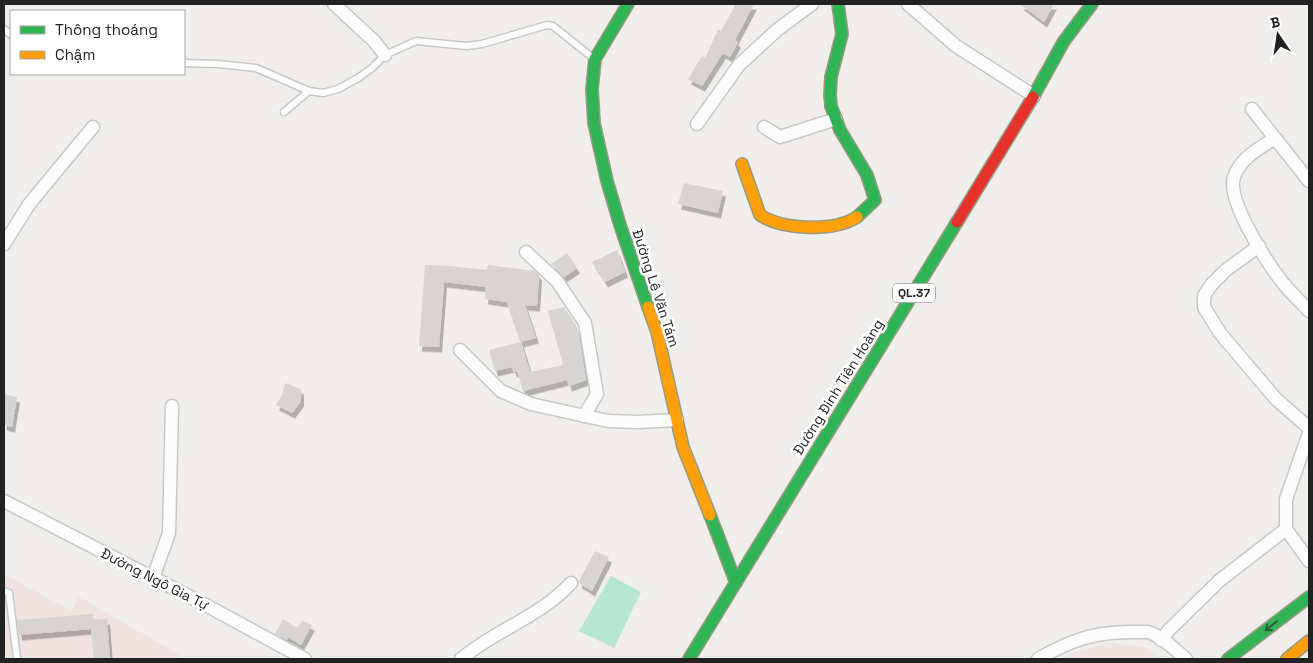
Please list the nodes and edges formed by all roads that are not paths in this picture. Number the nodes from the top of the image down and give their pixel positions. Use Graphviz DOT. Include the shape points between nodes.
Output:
graph roads {
  1 [pos="334,4"];
  2 [pos="628,4"];
  3 [pos="812,4"];
  4 [pos="838,4"];
  5 [pos="908,4"];
  6 [pos="1092,4"];
  7 [pos="385,55"];
  8 [pos="595,59"];
  9 [pos="185,62"];
  10 [pos="310,90"];
  11 [pos="1034,96"];
  12 [pos="1252,109"];
  13 [pos="284,112"];
  14 [pos="836,119"];
  15 [pos="697,124"];
  16 [pos="93,127"];
  17 [pos="764,127"];
  18 [pos="1275,138"];
  19 [pos="742,164"];
  20 [pos="1309,181"];
  21 [pos="4,244"];
  22 [pos="1259,246"];
  23 [pos="526,252"];
  24 [pos="1309,311"];
  25 [pos="460,350"];
  26 [pos="172,406"];
  27 [pos="584,416"];
  28 [pos="677,420"];
  29 [pos="1309,428"];
  30 [pos="1309,433"];
  31 [pos="4,501"];
  32 [pos="1286,529"];
  33 [pos="1309,562"];
  34 [pos="153,578"];
  35 [pos="571,583"];
  36 [pos="736,583"];
  37 [pos="4,591"];
  38 [pos="1309,597"];
  39 [pos="1161,640"];
  40 [pos="1309,641"];
  41 [pos="17,659"];
  42 [pos="305,659"];
  43 [pos="461,659"];
  44 [pos="689,659"];
  45 [pos="1038,659"];
  46 [pos="1186,659"];
  47 [pos="1228,659"];
  48 [pos="1286,659"];
  1 -- 7 [label="street"];
  2 -- 8 [label="street, Đường Lê Văn Tám"];
  3 -- 15 [label="street" via="776,30 738,66"];
  4 -- 14 [label="street" via="842,34 830,73 831,106"];
  5 -- 11 [label="street" via="956,46"];
  6 -- 11 [label="street, Đường Đinh Tiên Hoàng / QL.37" via="1064,41"];
  7 -- 8 [label="lane" via="416,41 467,46 547,25 553,26"];
  7 -- 10 [label="lane" via="372,68 338,90 323,93"];
  8 -- 28 [label="street, Đường Lê Văn Tám" via="592,89 594,123 607,181 657,332"];
  9 -- 10 [label="lane" via="256,68"];
  10 -- 13 [label="lane"];
  11 -- 36 [label="street, Đường Đinh Tiên Hoàng / QL.37"];
  12 -- 18 [label="street"];
  14 -- 17 [label="street" via="780,137"];
  14 -- 19 [label="street" via="871,183 875,200 866,211 846,224 834,227 777,224 763,218"];
  16 -- 21 [label="street" via="30,203"];
  18 -- 20 [label="street"];
  18 -- 22 [label="street" via="1243,160 1232,186 1237,204"];
  22 -- 24 [label="street" via="1283,282"];
  22 -- 29 [label="street" via="1211,285 1204,296 1204,307 1220,333 1276,399"];
  23 -- 27 [label="street" via="557,281 585,322 597,394"];
  25 -- 27 [label="street" via="501,391 531,404"];
  26 -- 34 [label="street" via="168,533"];
  27 -- 28 [label="street" via="608,421"];
  28 -- 36 [label="street, Đường Lê Văn Tám" via="683,447"];
  30 -- 32 [label="street" via="1286,499"];
  31 -- 34 [label="street, Đường Ngô Gia Tự"];
  32 -- 33 [label="street"];
  32 -- 39 [label="street" via="1219,581"];
  34 -- 42 [label="street, Đường Ngô Gia Tự"];
  35 -- 43 [label="street" via="543,607"];
  36 -- 44 [label="street, Đường Đinh Tiên Hoàng / QL.37"];
  37 -- 41 [label="lane" via="9,593"];
  38 -- 47 [label="street, one-way"];
  39 -- 45 [label="street" via="1150,632 1096,634"];
  39 -- 46 [label="street"];
  40 -- 48 [label="street"];
}
